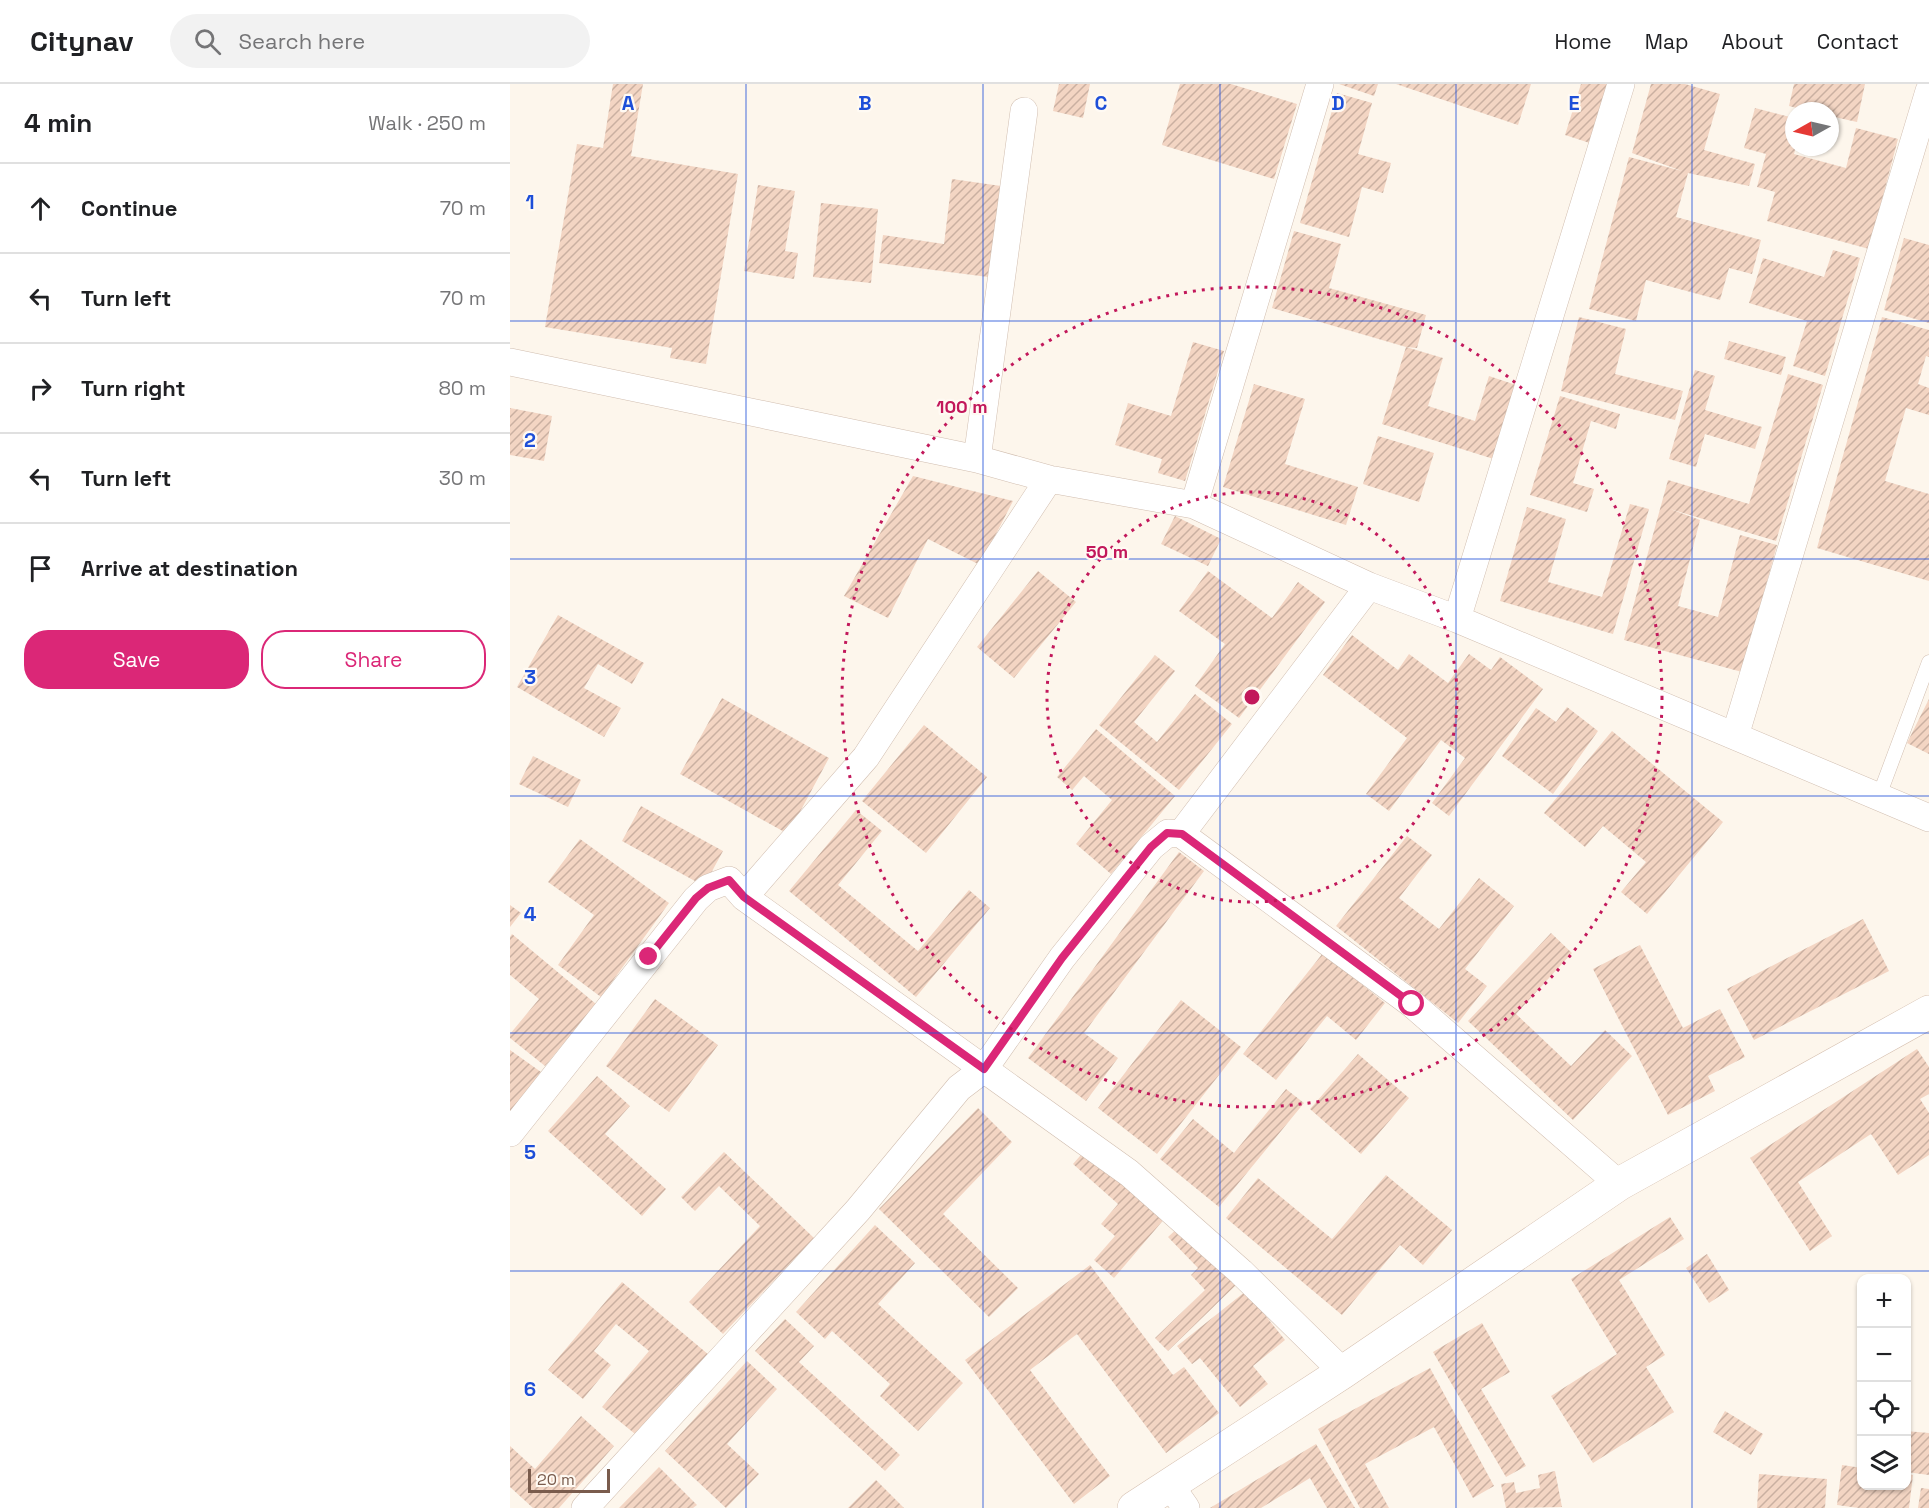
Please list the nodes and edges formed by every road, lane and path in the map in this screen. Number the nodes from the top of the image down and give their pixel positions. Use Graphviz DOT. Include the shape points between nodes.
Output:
graph roads {
  1 [pos="1320,84"];
  2 [pos="1621,84"];
  3 [pos="1929,91"];
  4 [pos="1024,111"];
  5 [pos="510,362"];
  6 [pos="977,459"];
  7 [pos="1049,479"];
  8 [pos="1194,505"];
  9 [pos="1369,586"];
  10 [pos="1457,619"];
  11 [pos="1929,662"];
  12 [pos="1735,736"];
  13 [pos="1879,796"];
  14 [pos="1929,818"];
  15 [pos="1182,834"];
  16 [pos="744,897"];
  17 [pos="1929,1011"];
  18 [pos="984,1069"];
  19 [pos="510,1133"];
  20 [pos="1619,1184"];
  21 [pos="1343,1372"];
  22 [pos="1178,1496"];
  23 [pos="585,1508"];
  24 [pos="1134,1508"];
  1 -- 8 [label="street"];
  2 -- 10 [label="street"];
  3 -- 12 [label="street"];
  4 -- 6 [label="street"];
  5 -- 6 [label="street"];
  6 -- 7 [label="street"];
  7 -- 8 [label="street"];
  7 -- 16 [label="street" via="866,757"];
  8 -- 9 [label="street"];
  9 -- 10 [label="street"];
  9 -- 15 [label="street"];
  10 -- 12 [label="street"];
  11 -- 13 [label="lane"];
  12 -- 13 [label="street"];
  13 -- 14 [label="street"];
  15 -- 18 [label="street" via="1167,833 1151,847 1062,958"];
  15 -- 20 [label="street" via="1412,1004"];
  16 -- 18 [label="street"];
  16 -- 19 [label="street" via="729,880 708,888 696,898"];
  17 -- 20 [label="street"];
  18 -- 21 [label="street" via="1129,1173 1241,1272"];
  18 -- 23 [label="street" via="959,1088 858,1210"];
  20 -- 21 [label="street"];
  21 -- 22 [label="street"];
  22 -- 24 [label="street"];
}
